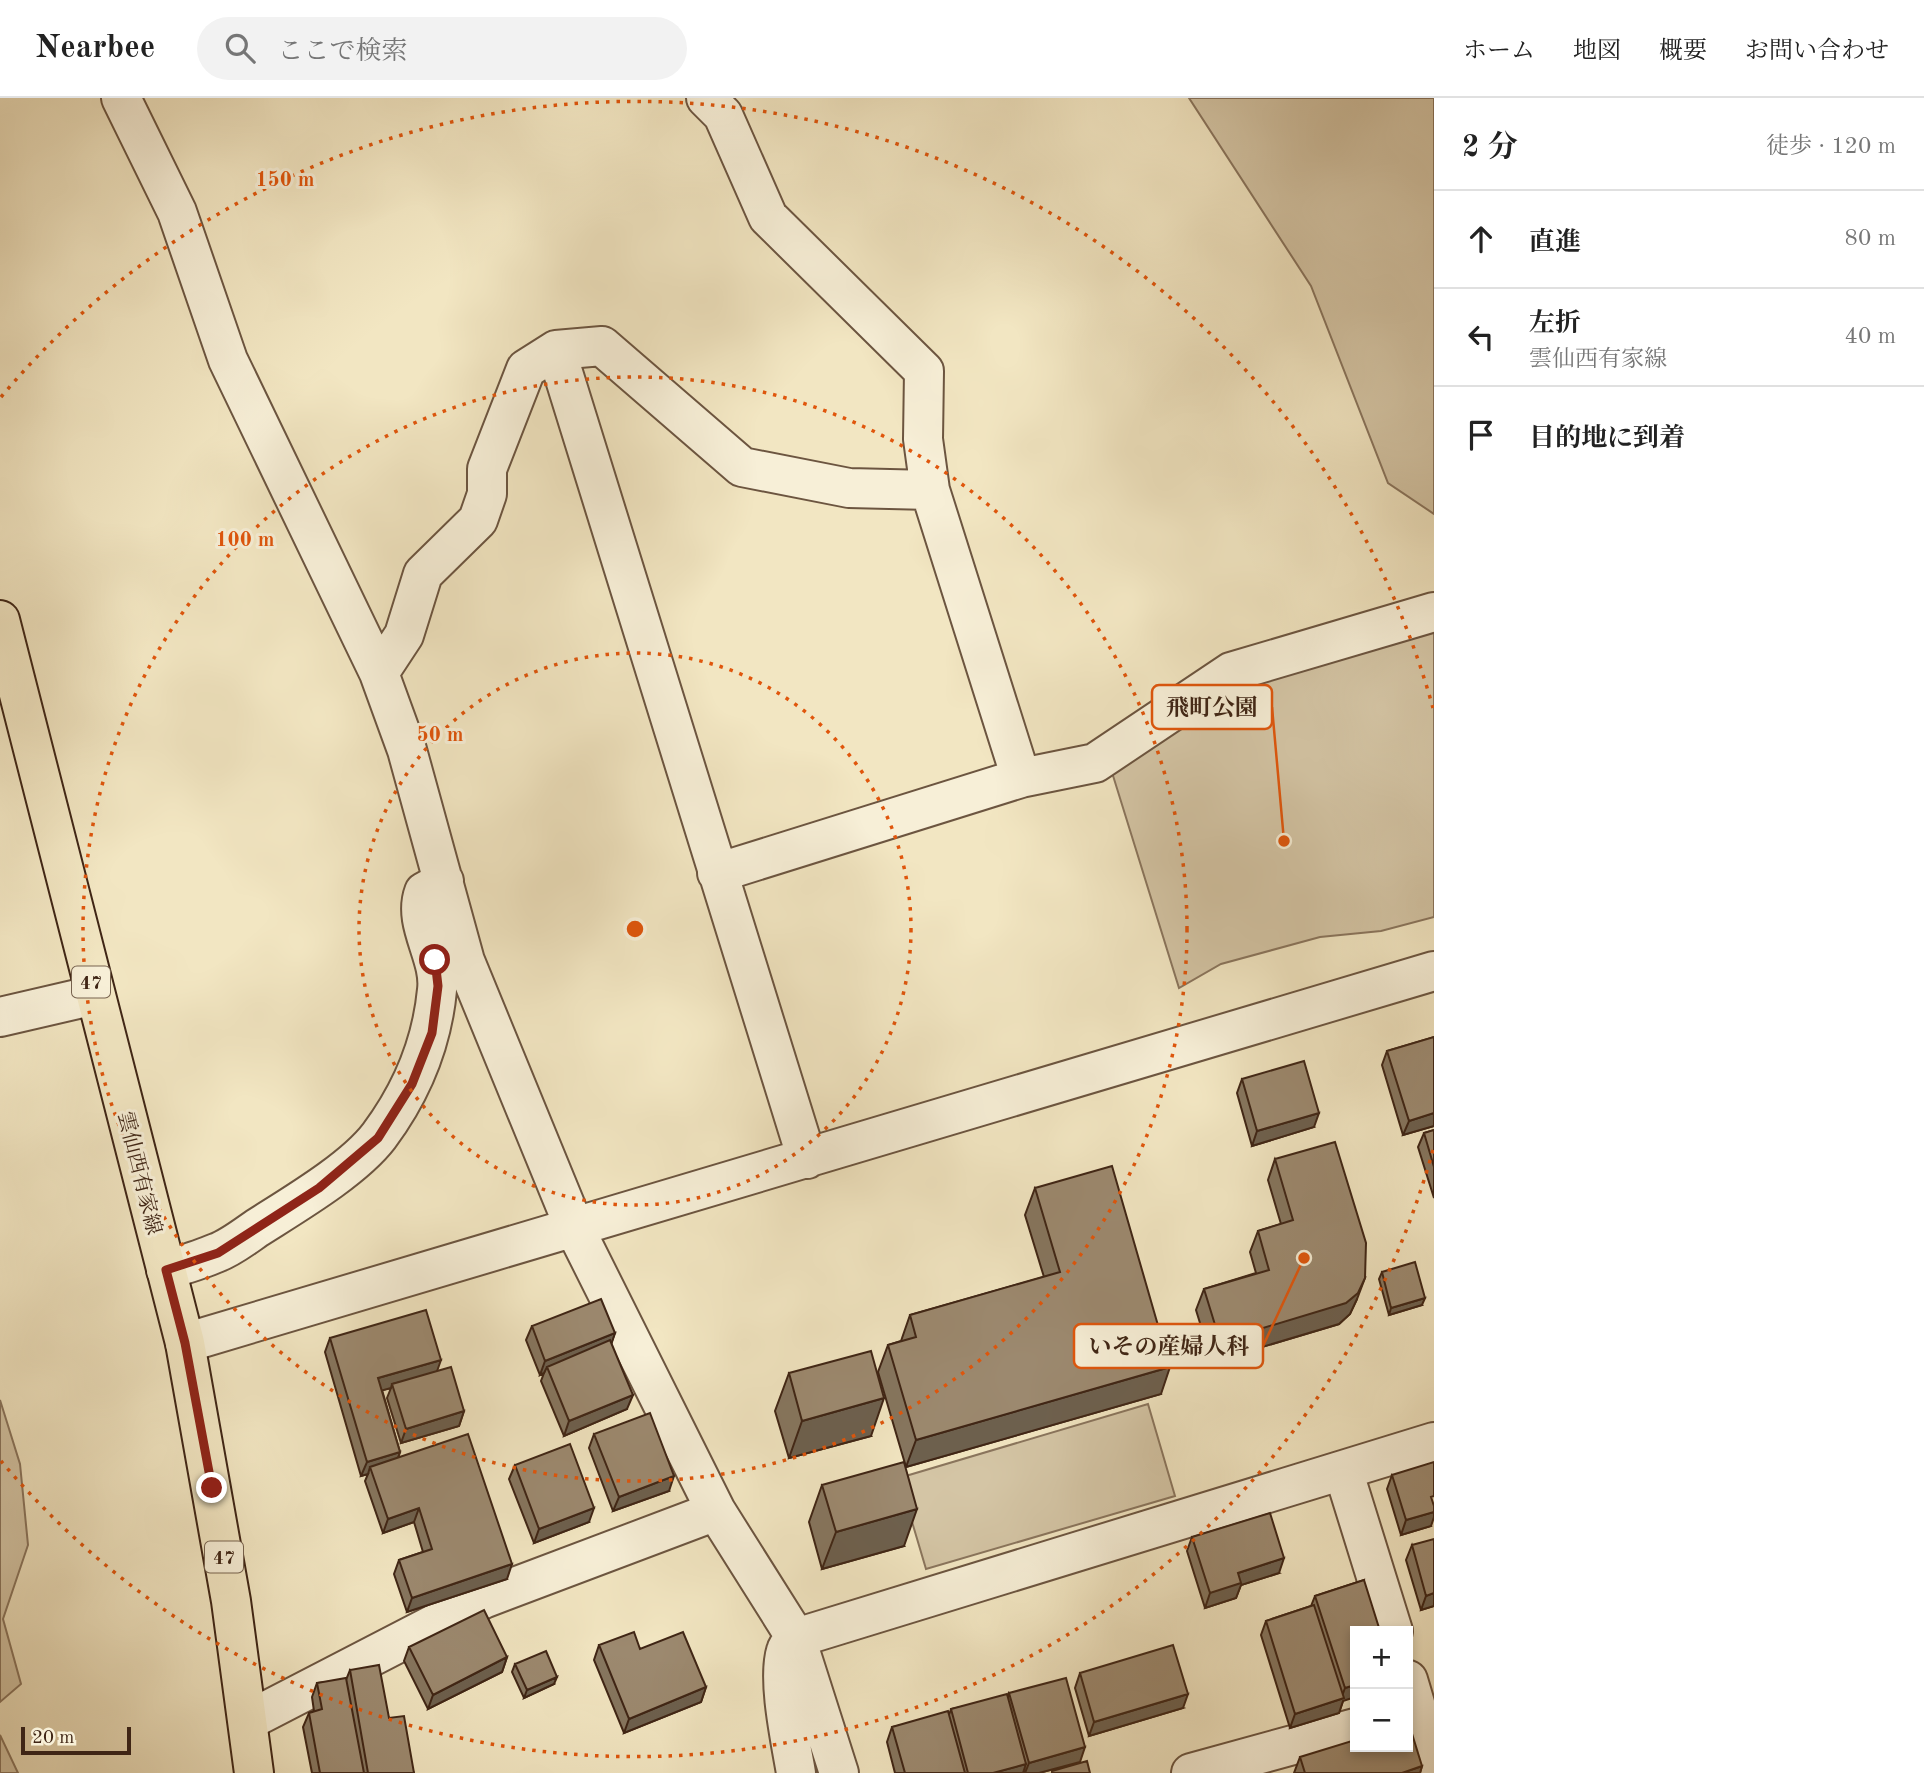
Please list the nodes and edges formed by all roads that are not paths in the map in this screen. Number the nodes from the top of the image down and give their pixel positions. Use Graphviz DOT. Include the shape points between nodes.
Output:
graph roads {
  1 [pos="121,98"];
  2 [pos="706,98"];
  3 [pos="556,350"];
  4 [pos="930,490"];
  5 [pos="1434,612"];
  6 [pos="0,620"];
  7 [pos="379,673"];
  8 [pos="1021,778"];
  9 [pos="717,873"];
  10 [pos="444,881"];
  11 [pos="1434,971"];
  12 [pos="95,995"];
  13 [pos="0,1017"];
  14 [pos="807,1159"];
  15 [pos="575,1229"];
  16 [pos="166,1270"];
  17 [pos="185,1343"];
  18 [pos="1434,1442"];
  19 [pos="1343,1470"];
  20 [pos="716,1511"];
  21 [pos="1391,1626"];
  22 [pos="796,1637"];
  23 [pos="1413,1707"];
  24 [pos="249,1720"];
  25 [pos="1350,1729"];
  26 [pos="1434,1767"];
  27 [pos="254,1773"];
  28 [pos="796,1773"];
  29 [pos="839,1773"];
  30 [pos="1191,1773"];
  1 -- 7 [label="street" via="177,212 228,360"];
  2 -- 4 [label="street" via="723,115 768,217 924,371 923,439"];
  3 -- 4 [label="street" via="602,346 742,467 849,488"];
  3 -- 7 [label="street" via="526,369 487,469 487,495 478,520 423,574 404,635"];
  3 -- 9 [label="street"];
  4 -- 8 [label="street"];
  5 -- 8 [label="street" via="1231,672 1095,762"];
  6 -- 12 [label="main road, 雲仙西有家線 / 47"];
  7 -- 10 [label="street" via="407,750"];
  8 -- 9 [label="street"];
  9 -- 14 [label="street"];
  10 -- 15 [label="street" via="465,961"];
  10 -- 16 [label="street" via="424,892 420,902 438,986 432,1033 412,1084 378,1138 319,1188 218,1253"];
  11 -- 14 [label="street"];
  12 -- 13 [label="street"];
  12 -- 16 [label="main road, 雲仙西有家線 / 47"];
  14 -- 15 [label="street"];
  15 -- 17 [label="street"];
  15 -- 20 [label="street"];
  16 -- 17 [label="main road, 雲仙西有家線 / 47"];
  17 -- 24 [label="main road, 雲仙西有家線 / 47"];
  18 -- 19 [label="street"];
  19 -- 21 [label="street"];
  19 -- 22 [label="street"];
  20 -- 22 [label="street"];
  20 -- 24 [label="street" via="483,1599"];
  22 -- 28 [label="street" via="786,1650 785,1672 786,1719"];
  22 -- 29 [label="street"];
  23 -- 26 [label="street"];
  24 -- 27 [label="main road, 雲仙西有家線 / 47"];
  25 -- 30 [label="street"];
}
